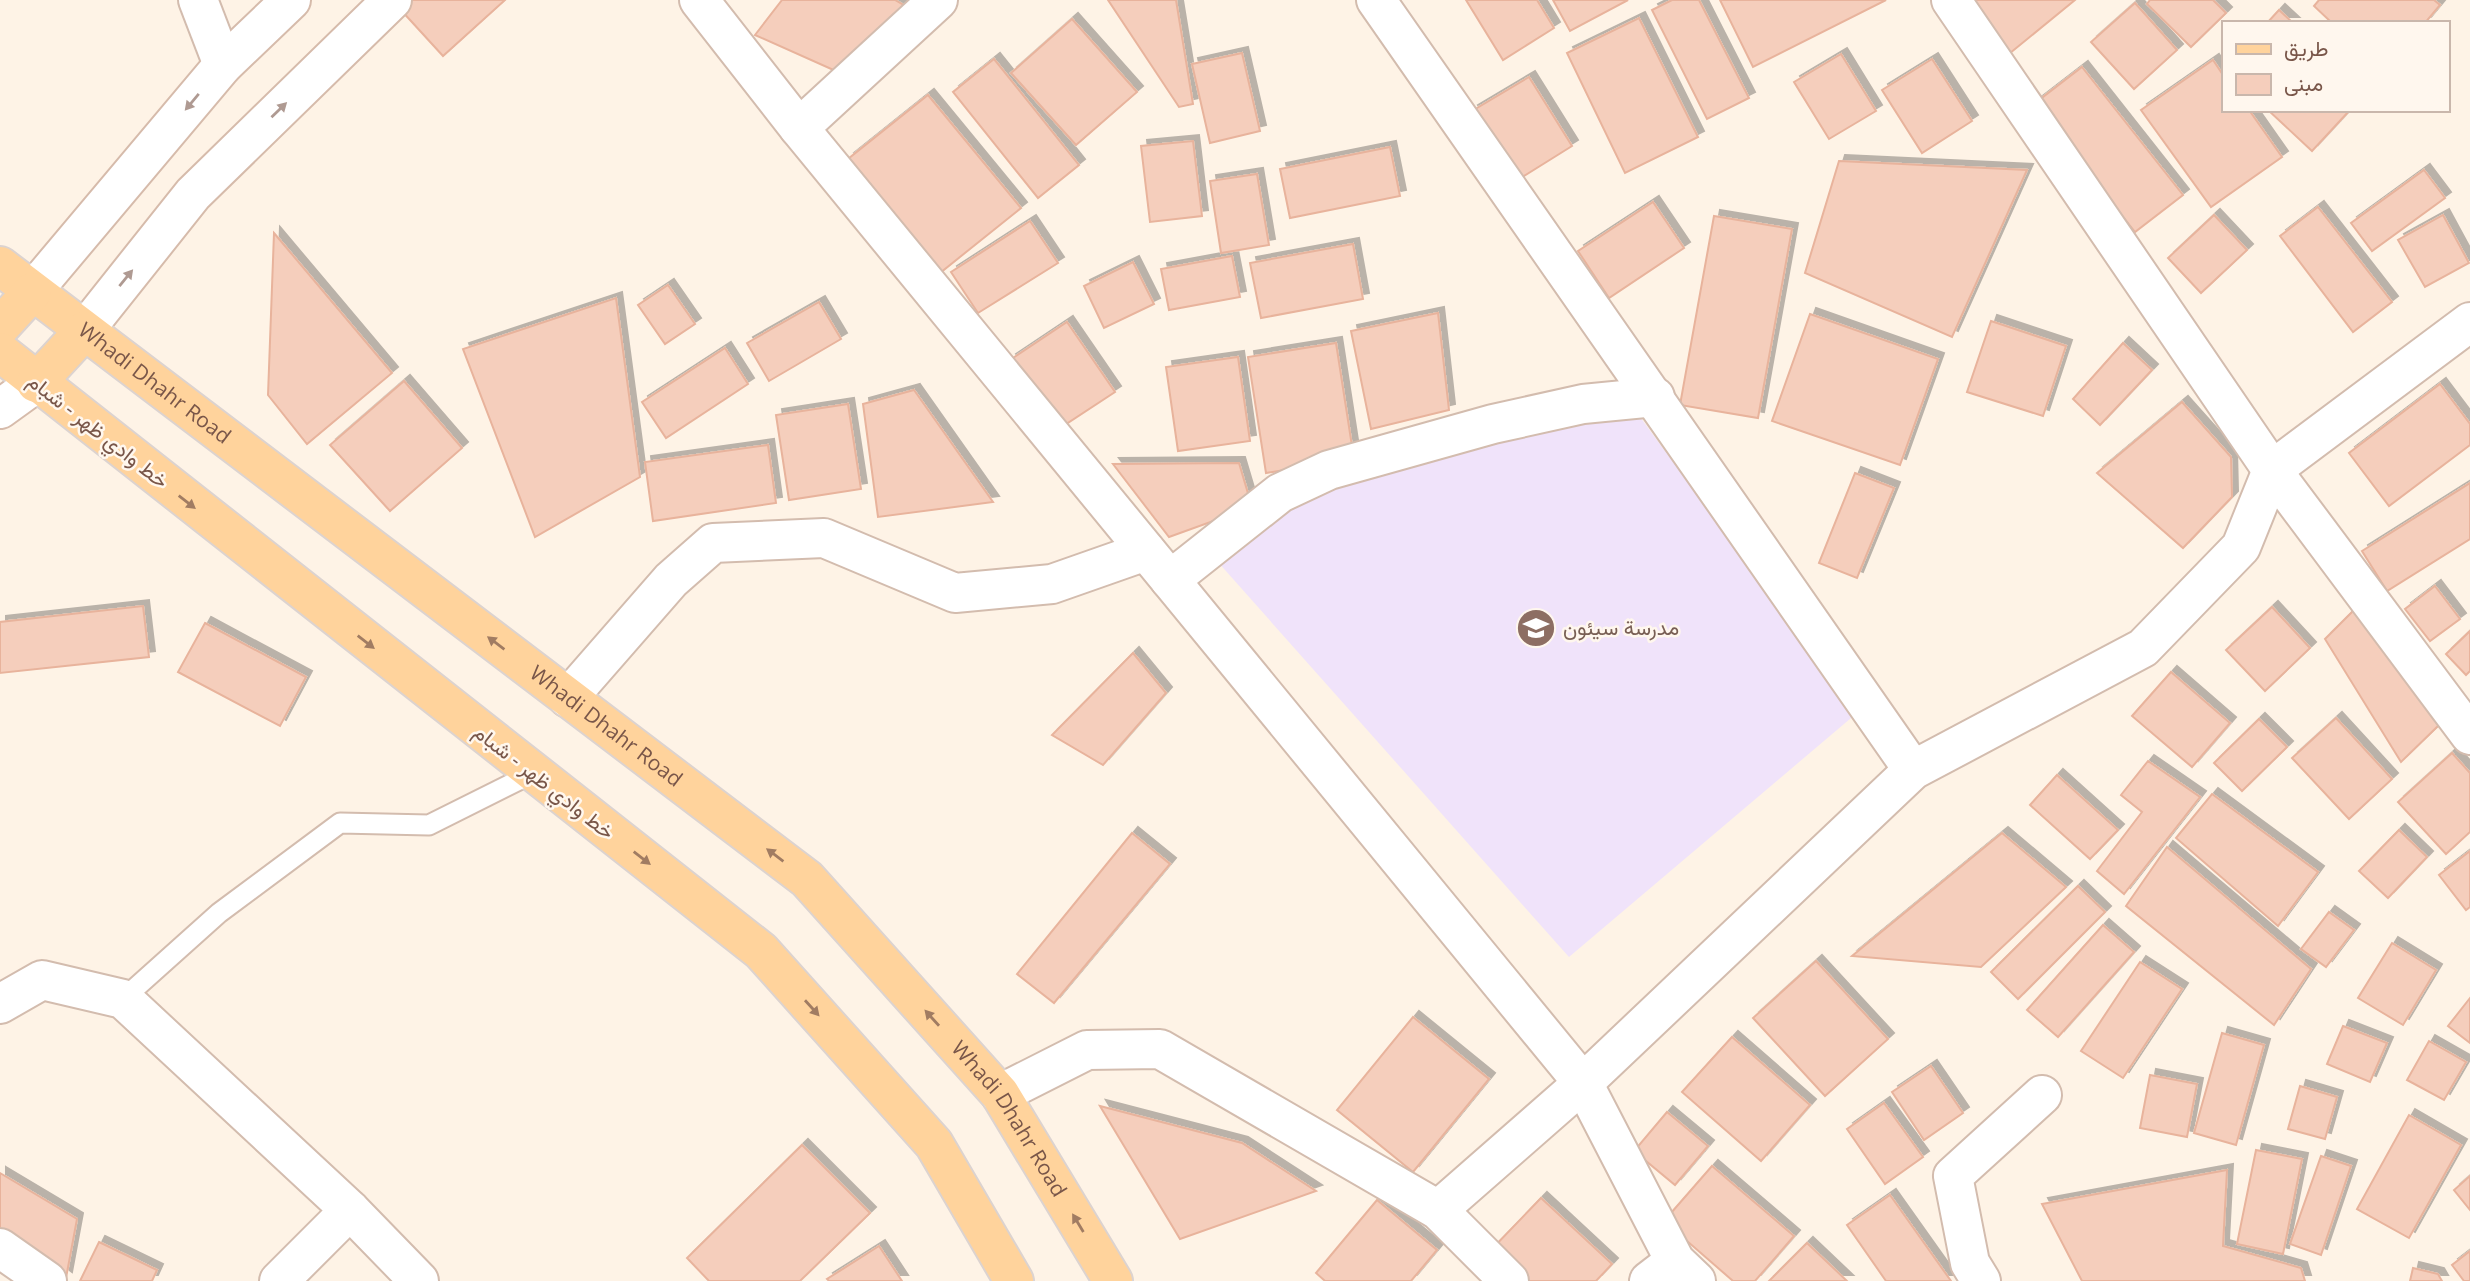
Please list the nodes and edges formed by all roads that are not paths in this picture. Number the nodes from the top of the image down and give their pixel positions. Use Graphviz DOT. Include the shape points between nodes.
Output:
graph roads {
  1 [pos="198,0"];
  2 [pos="291,0"];
  3 [pos="392,0"];
  4 [pos="699,0"];
  5 [pos="938,0"];
  6 [pos="1376,0"];
  7 [pos="1951,0"];
  8 [pos="223,65"];
  9 [pos="799,128"];
  10 [pos="0,266"];
  11 [pos="32,292"];
  12 [pos="2470,322"];
  13 [pos="0,327"];
  14 [pos="84,331"];
  15 [pos="0,352"];
  16 [pos="36,383"];
  17 [pos="1655,397"];
  18 [pos="0,409"];
  19 [pos="2272,470"];
  20 [pos="1146,551"];
  21 [pos="1170,580"];
  22 [pos="568,698"];
  23 [pos="2470,735"];
  24 [pos="1913,770"];
  25 [pos="533,773"];
  26 [pos="123,999"];
  27 [pos="0,1004"];
  28 [pos="1583,1083"];
  29 [pos="1000,1094"];
  30 [pos="2042,1095"];
  31 [pos="350,1210"];
  32 [pos="1438,1210"];
  33 [pos="0,1248"];
  34 [pos="1673,1274"];
  35 [pos="47,1281"];
  36 [pos="279,1281"];
  37 [pos="419,1281"];
  38 [pos="1014,1281"];
  39 [pos="1114,1281"];
  40 [pos="1509,1281"];
  41 [pos="1980,1281"];
  1 -- 8 [label="street"];
  2 -- 8 [label="street"];
  14 -- 3 [label="street, one-way" via="193,194"];
  4 -- 9 [label="street"];
  5 -- 9 [label="street"];
  6 -- 17 [label="street"];
  7 -- 19 [label="street"];
  8 -- 11 [label="street, one-way"];
  9 -- 20 [label="street"];
  10 -- 11 [label="main road, Whadi Dhahr Road"];
  11 -- 13 [label="main road"];
  11 -- 14 [label="main road, Whadi Dhahr Road"];
  12 -- 19 [label="street"];
  14 -- 16 [label="main road"];
  22 -- 14 [label="main road, Whadi Dhahr Road, one-way"];
  15 -- 16 [label="main road, خط وادي ظهر - شبام"];
  16 -- 18 [label="street"];
  16 -- 25 [label="main road, خط وادي ظهر - شبام, one-way"];
  17 -- 21 [label="street" via="1583,404 1493,424 1329,470 1279,493"];
  17 -- 24 [label="street"];
  19 -- 23 [label="street"];
  19 -- 24 [label="street" via="2241,547 2143,648"];
  20 -- 21 [label="street"];
  20 -- 22 [label="street" via="1052,584 956,593 824,537 713,543 671,580"];
  21 -- 28 [label="street"];
  29 -- 22 [label="main road, Whadi Dhahr Road, one-way" via="807,879"];
  24 -- 28 [label="street"];
  25 -- 26 [label="lane" via="429,825 340,823 219,913"];
  25 -- 38 [label="main road, خط وادي ظهر - شبام, one-way" via="761,951 934,1144"];
  26 -- 27 [label="street" via="42,980"];
  26 -- 31 [label="street"];
  28 -- 32 [label="street"];
  28 -- 34 [label="street"];
  29 -- 32 [label="street" via="1087,1050 1160,1049"];
  39 -- 29 [label="main road, Whadi Dhahr Road, one-way"];
  30 -- 41 [label="street" via="1954,1176 1970,1263"];
  31 -- 36 [label="street"];
  31 -- 37 [label="street"];
  32 -- 40 [label="street"];
  33 -- 35 [label="street"];
}
